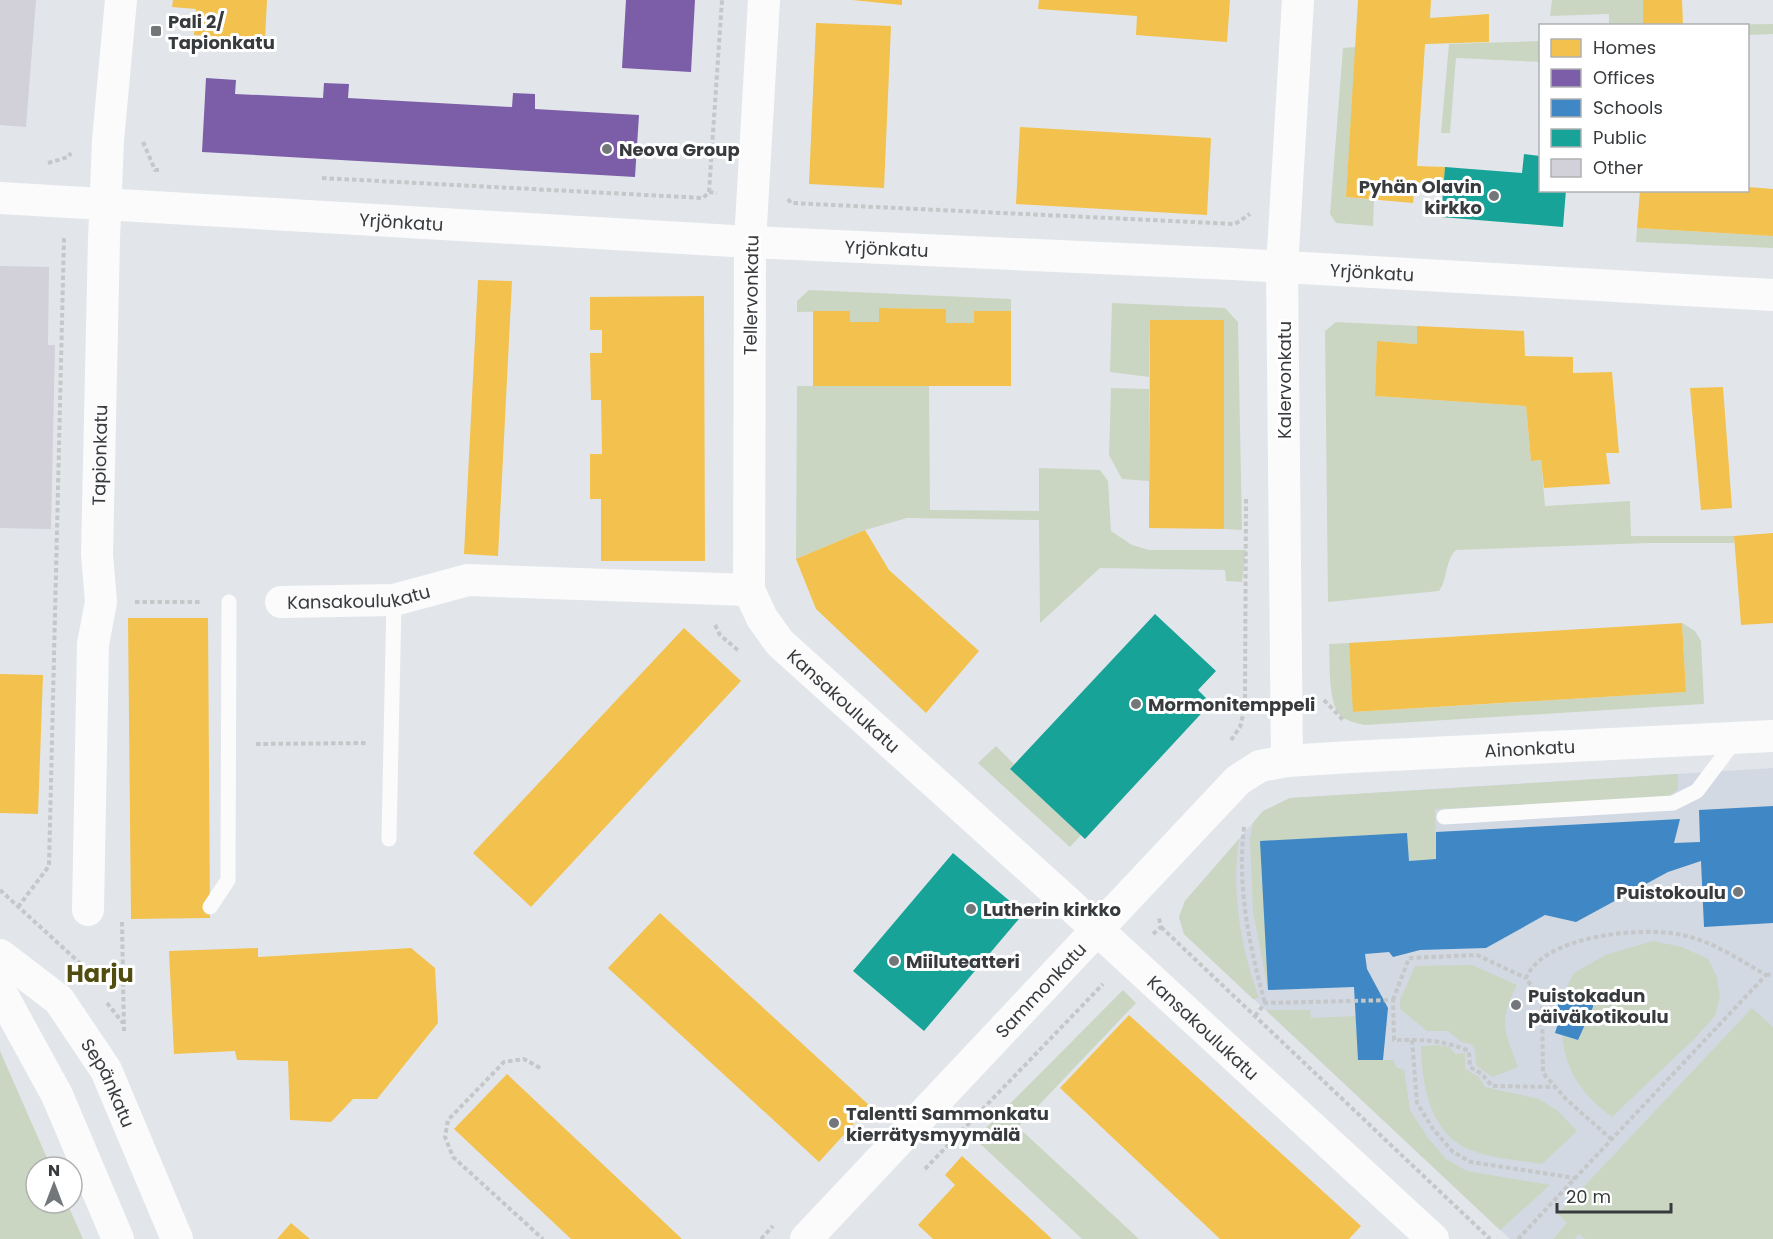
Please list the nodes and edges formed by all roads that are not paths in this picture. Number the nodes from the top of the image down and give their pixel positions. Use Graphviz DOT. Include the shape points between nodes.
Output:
graph roads {
  1 [pos="121,0"];
  2 [pos="764,0"];
  3 [pos="1298,0"];
  4 [pos="0,198"];
  5 [pos="105,202"];
  6 [pos="750,242"];
  7 [pos="1282,267"];
  8 [pos="1773,295"];
  9 [pos="749,590"];
  10 [pos="394,600"];
  11 [pos="229,602"];
  12 [pos="281,602"];
  13 [pos="1773,736"];
  14 [pos="1737,738"];
  15 [pos="1287,761"];
  16 [pos="1444,817"];
  17 [pos="388,838"];
  18 [pos="210,907"];
  19 [pos="88,910"];
  20 [pos="1098,930"];
  21 [pos="0,955"];
  22 [pos="0,991"];
  23 [pos="118,1239"];
  24 [pos="177,1239"];
  25 [pos="806,1239"];
  26 [pos="1433,1239"];
  1 -- 5 [label="street, Tapionkatu"];
  2 -- 6 [label="street, Tellervonkatu"];
  3 -- 7 [label="street, Kalervonkatu"];
  4 -- 5 [label="street, Yrjönkatu"];
  5 -- 6 [label="street, Yrjönkatu"];
  5 -- 19 [label="street, Tapionkatu" via="97,554 101,602 93,644"];
  6 -- 7 [label="street, Yrjönkatu"];
  6 -- 9 [label="street, Tellervonkatu"];
  7 -- 8 [label="street, Yrjönkatu"];
  7 -- 15 [label="street, Kalervonkatu"];
  9 -- 10 [label="street, Kansakoulukatu" via="468,580"];
  9 -- 20 [label="street, Kansakoulukatu" via="780,643"];
  10 -- 12 [label="street, Kansakoulukatu"];
  10 -- 17 [label="lane"];
  11 -- 18 [label="lane" via="228,880"];
  13 -- 14 [label="street, Ainonkatu"];
  14 -- 15 [label="street, Ainonkatu"];
  14 -- 16 [label="lane" via="1696,791 1673,803"];
  15 -- 20 [label="street, Sammonkatu" via="1260,766 1238,780"];
  20 -- 25 [label="street, Sammonkatu"];
  20 -- 26 [label="street, Kansakoulukatu"];
  21 -- 24 [label="street, Sepänkatu" via="59,1000 105,1070"];
  22 -- 23 [label="street" via="57,1095"];
}
